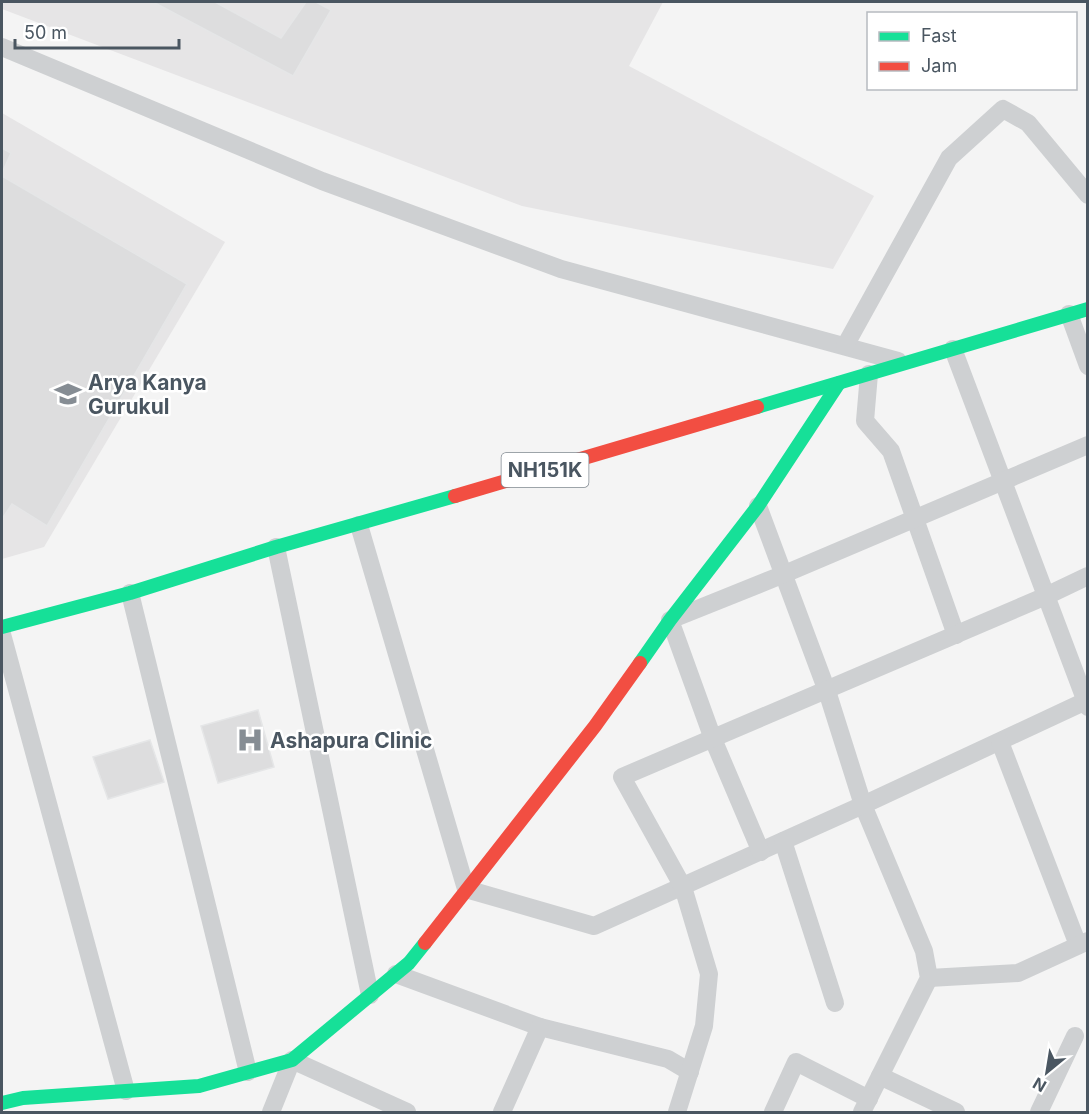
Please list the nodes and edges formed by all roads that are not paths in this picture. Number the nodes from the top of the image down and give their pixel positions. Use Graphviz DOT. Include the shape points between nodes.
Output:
graph roads {
  1 [pos="2,47"];
  2 [pos="1088,195"];
  3 [pos="1088,309"];
  4 [pos="1069,314"];
  5 [pos="845,346"];
  6 [pos="953,349"];
  7 [pos="1086,359"];
  8 [pos="906,363"];
  9 [pos="869,374"];
  10 [pos="839,382"];
  11 [pos="1088,445"];
  12 [pos="1003,480"];
  13 [pos="758,506"];
  14 [pos="914,518"];
  15 [pos="359,525"];
  16 [pos="276,547"];
  17 [pos="782,575"];
  18 [pos="1088,576"];
  19 [pos="130,593"];
  20 [pos="1046,596"];
  21 [pos="670,620"];
  22 [pos="2,627"];
  23 [pos="2,634"];
  24 [pos="956,635"];
  25 [pos="827,691"];
  26 [pos="1087,703"];
  27 [pos="713,739"];
  28 [pos="1000,742"];
  29 [pos="863,805"];
  30 [pos="783,842"];
  31 [pos="761,852"];
  32 [pos="683,886"];
  33 [pos="466,889"];
  34 [pos="1083,943"];
  35 [pos="396,974"];
  36 [pos="929,978"];
  37 [pos="369,995"];
  38 [pos="835,1003"];
  39 [pos="540,1027"];
  40 [pos="1076,1036"];
  41 [pos="292,1060"];
  42 [pos="248,1072"];
  43 [pos="690,1072"];
  44 [pos="880,1076"];
  45 [pos="126,1091"];
  46 [pos="2,1103"];
  47 [pos="25,1105"];
  48 [pos="865,1106"];
  49 [pos="272,1113"];
  50 [pos="407,1113"];
  51 [pos="502,1113"];
  52 [pos="677,1113"];
  53 [pos="773,1113"];
  54 [pos="956,1113"];
  55 [pos="1039,1113"];
  1 -- 5 [label="street" via="322,181 561,269"];
  2 -- 5 [label="street" via="1028,123 1003,109 950,158"];
  3 -- 4 [label="main road, NH151K"];
  4 -- 6 [label="main road, NH151K"];
  4 -- 7 [label="street"];
  5 -- 8 [label="street"];
  6 -- 8 [label="main road, NH151K"];
  6 -- 12 [label="street"];
  8 -- 9 [label="main road, NH151K"];
  9 -- 10 [label="main road, NH151K"];
  9 -- 14 [label="street" via="865,421 891,451"];
  10 -- 13 [label="main road"];
  10 -- 15 [label="main road, NH151K"];
  11 -- 12 [label="street"];
  12 -- 14 [label="street"];
  12 -- 20 [label="street"];
  13 -- 17 [label="street"];
  13 -- 21 [label="main road"];
  14 -- 17 [label="street"];
  14 -- 24 [label="street"];
  15 -- 16 [label="main road, NH151K"];
  15 -- 33 [label="street"];
  16 -- 19 [label="main road, NH151K"];
  16 -- 37 [label="street"];
  17 -- 21 [label="street"];
  17 -- 25 [label="street"];
  18 -- 20 [label="street"];
  19 -- 22 [label="main road, NH151K"];
  19 -- 42 [label="street"];
  20 -- 24 [label="street"];
  20 -- 26 [label="street"];
  21 -- 27 [label="street"];
  21 -- 33 [label="main road" via="594,726"];
  23 -- 45 [label="street"];
  24 -- 25 [label="street"];
  25 -- 27 [label="street"];
  25 -- 29 [label="street"];
  26 -- 28 [label="street"];
  27 -- 31 [label="street"];
  27 -- 32 [label="street" via="622,777"];
  28 -- 29 [label="street"];
  28 -- 34 [label="street"];
  29 -- 30 [label="street"];
  29 -- 36 [label="street" via="924,951"];
  30 -- 31 [label="street"];
  30 -- 38 [label="street"];
  31 -- 32 [label="street"];
  32 -- 33 [label="street" via="594,926"];
  32 -- 43 [label="street" via="709,974 704,1026"];
  33 -- 35 [label="main road" via="409,963"];
  34 -- 36 [label="street" via="1018,973"];
  35 -- 37 [label="main road"];
  35 -- 39 [label="street"];
  36 -- 44 [label="street"];
  37 -- 41 [label="main road"];
  39 -- 43 [label="street" via="668,1059"];
  39 -- 51 [label="street"];
  40 -- 55 [label="street"];
  41 -- 42 [label="main road"];
  41 -- 49 [label="street"];
  41 -- 50 [label="street"];
  42 -- 45 [label="main road" via="199,1086"];
  43 -- 52 [label="street"];
  44 -- 48 [label="street"];
  44 -- 54 [label="street"];
  45 -- 47 [label="main road"];
  46 -- 47 [label="main road"];
  48 -- 53 [label="street" via="796,1062"];
}
